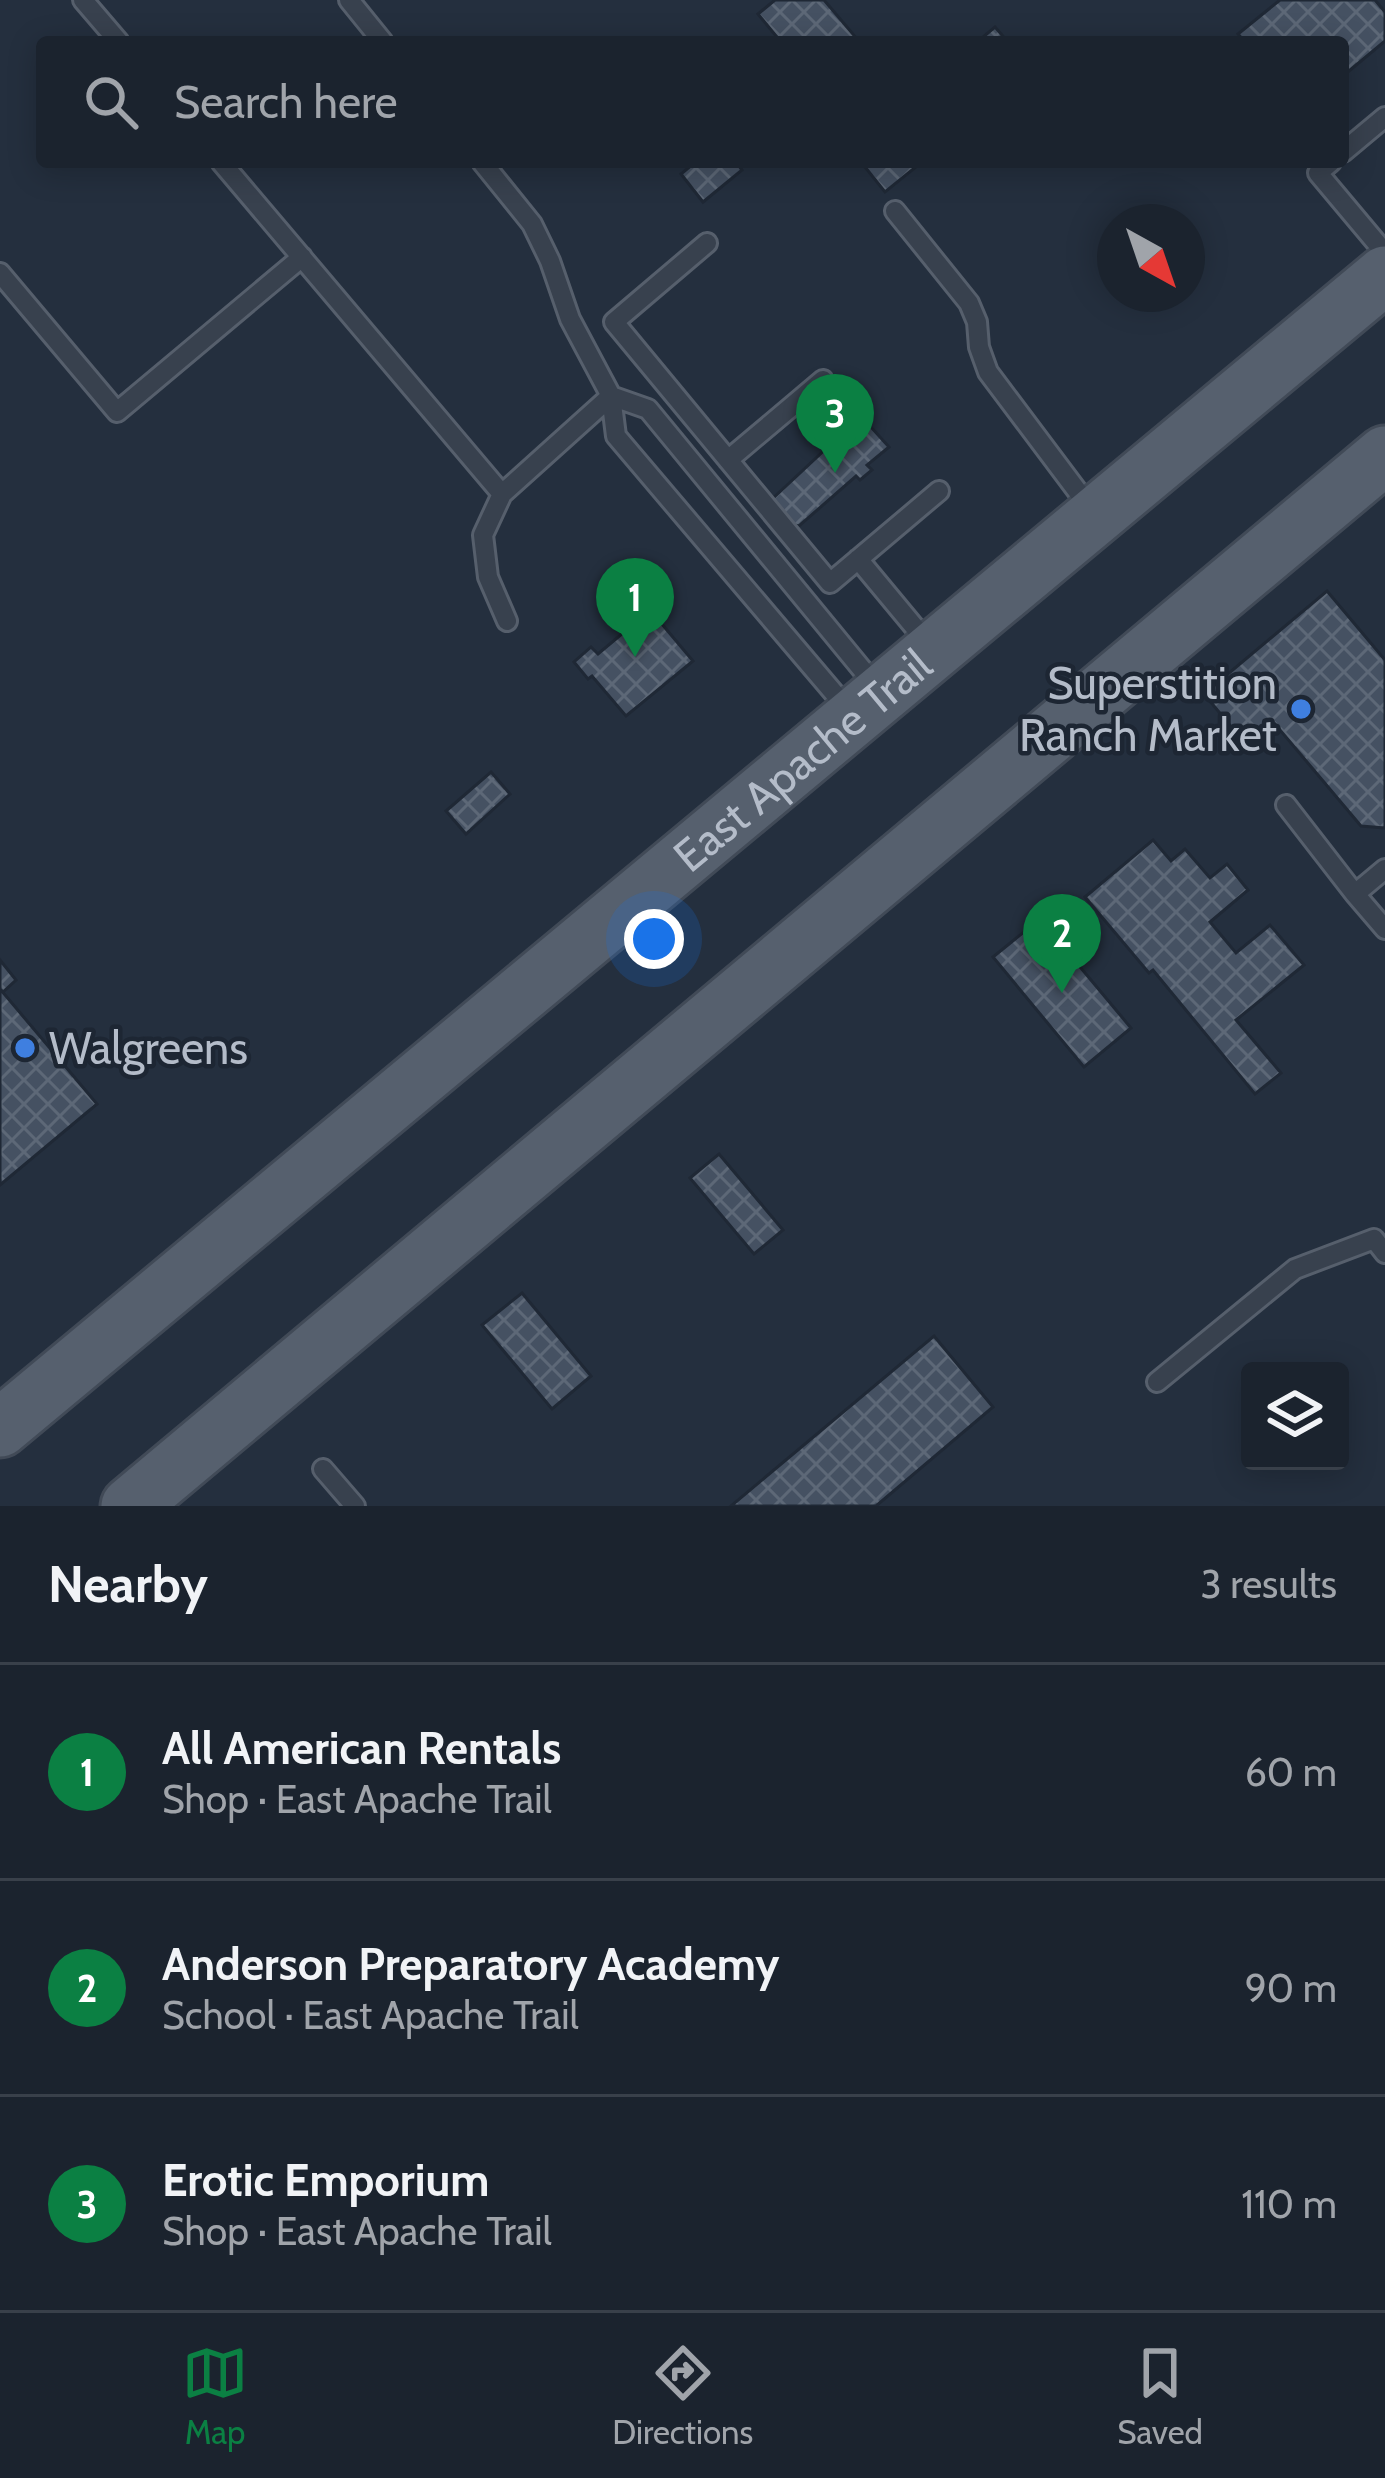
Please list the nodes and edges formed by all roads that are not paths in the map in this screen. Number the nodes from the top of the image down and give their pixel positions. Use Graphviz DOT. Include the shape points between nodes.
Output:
graph roads {
  1 [pos="83,0"];
  2 [pos="349,0"];
  3 [pos="114,36"];
  4 [pos="378,36"];
  5 [pos="1385,117"];
  6 [pos="1349,147"];
  7 [pos="226,168"];
  8 [pos="487,168"];
  9 [pos="1324,168"];
  10 [pos="895,211"];
  11 [pos="707,243"];
  12 [pos="1385,253"];
  13 [pos="302,257"];
  14 [pos="0,273"];
  15 [pos="1385,275"];
  16 [pos="823,380"];
  17 [pos="610,396"];
  18 [pos="1385,454"];
  19 [pos="728,460"];
  20 [pos="939,491"];
  21 [pos="502,494"];
  22 [pos="1096,516"];
  23 [pos="858,560"];
  24 [pos="507,622"];
  25 [pos="934,651"];
  26 [pos="868,705"];
  27 [pos="1286,805"];
  28 [pos="1385,869"];
  29 [pos="1355,894"];
  30 [pos="1385,929"];
  31 [pos="1385,1253"];
  32 [pos="1157,1382"];
  33 [pos="0,1428"];
  34 [pos="323,1469"];
  35 [pos="130,1506"];
  36 [pos="355,1506"];
  1 -- 3 [label="lane"];
  2 -- 4 [label="lane"];
  5 -- 6 [label="lane"];
  7 -- 13 [label="lane"];
  8 -- 17 [label="lane" via="532,224"];
  9 -- 12 [label="lane" via="1318,173"];
  10 -- 22 [label="lane" via="969,303 988,372"];
  11 -- 19 [label="lane" via="614,322"];
  13 -- 14 [label="lane" via="117,412"];
  13 -- 21 [label="lane"];
  15 -- 22 [label="main road, East Apache Trail"];
  16 -- 19 [label="lane"];
  17 -- 21 [label="lane"];
  17 -- 26 [label="lane" via="648,409"];
  17 -- 26 [label="lane" via="616,436"];
  18 -- 35 [label="main road"];
  19 -- 23 [label="lane" via="830,583"];
  20 -- 23 [label="lane"];
  21 -- 24 [label="lane" via="483,535 488,577"];
  22 -- 25 [label="main road, East Apache Trail"];
  23 -- 25 [label="lane"];
  25 -- 26 [label="main road, East Apache Trail"];
  26 -- 33 [label="main road, East Apache Trail"];
  27 -- 29 [label="lane"];
  28 -- 29 [label="lane"];
  29 -- 30 [label="lane"];
  31 -- 32 [label="lane" via="1374,1239 1295,1269"];
  34 -- 36 [label="lane"];
}
